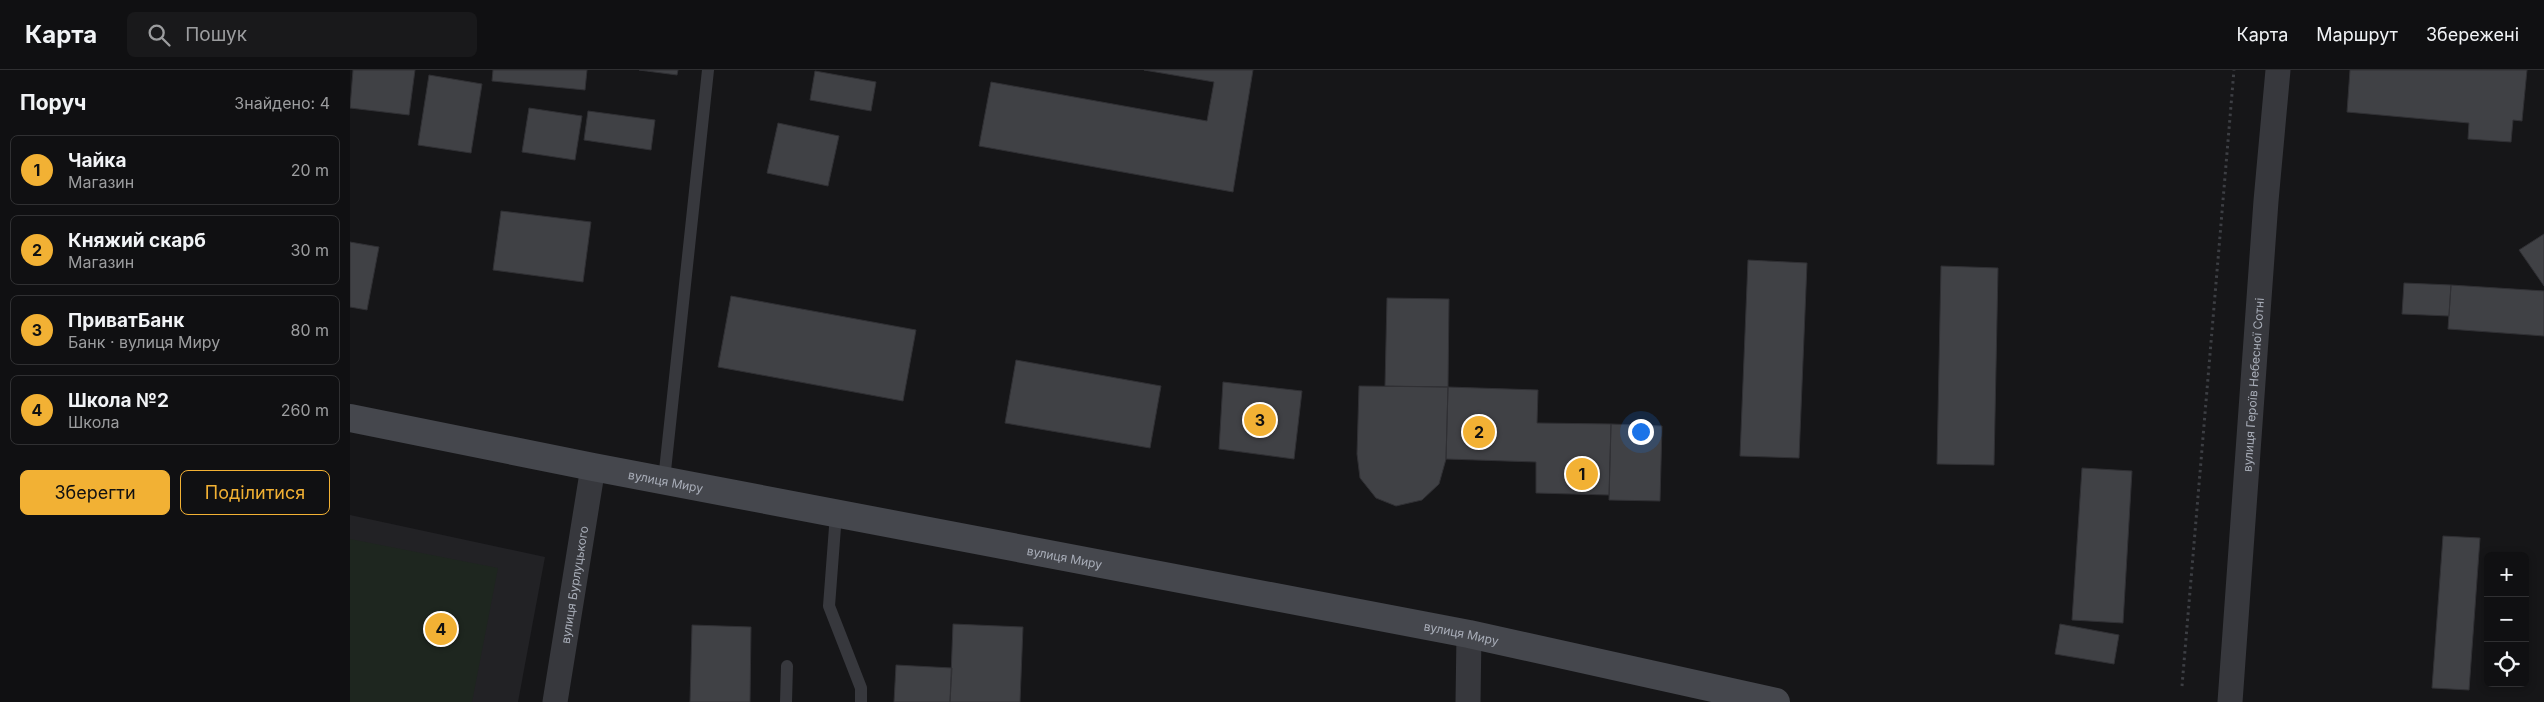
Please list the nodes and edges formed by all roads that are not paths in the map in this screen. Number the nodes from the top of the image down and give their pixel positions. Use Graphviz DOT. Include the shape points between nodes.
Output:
graph roads {
  1 [pos="708,70"];
  2 [pos="2278,70"];
  3 [pos="350,418"];
  4 [pos="593,467"];
  5 [pos="664,480"];
  6 [pos="836,514"];
  7 [pos="1469,634"];
  8 [pos="787,666"];
  9 [pos="555,702"];
  10 [pos="786,702"];
  11 [pos="861,702"];
  12 [pos="1468,702"];
  13 [pos="1776,702"];
  14 [pos="2230,702"];
  1 -- 5 [label="lane"];
  2 -- 14 [label="street, вулиця Героїв Небесної Сотні"];
  3 -- 4 [label="main road, вулиця Миру"];
  4 -- 5 [label="main road, вулиця Миру"];
  4 -- 9 [label="street, вулиця Бурлуцького"];
  5 -- 6 [label="main road, вулиця Миру"];
  6 -- 7 [label="main road, вулиця Миру"];
  6 -- 11 [label="lane" via="829,606 861,688"];
  7 -- 12 [label="street"];
  7 -- 13 [label="main road, вулиця Миру"];
  8 -- 10 [label="lane"];
}
